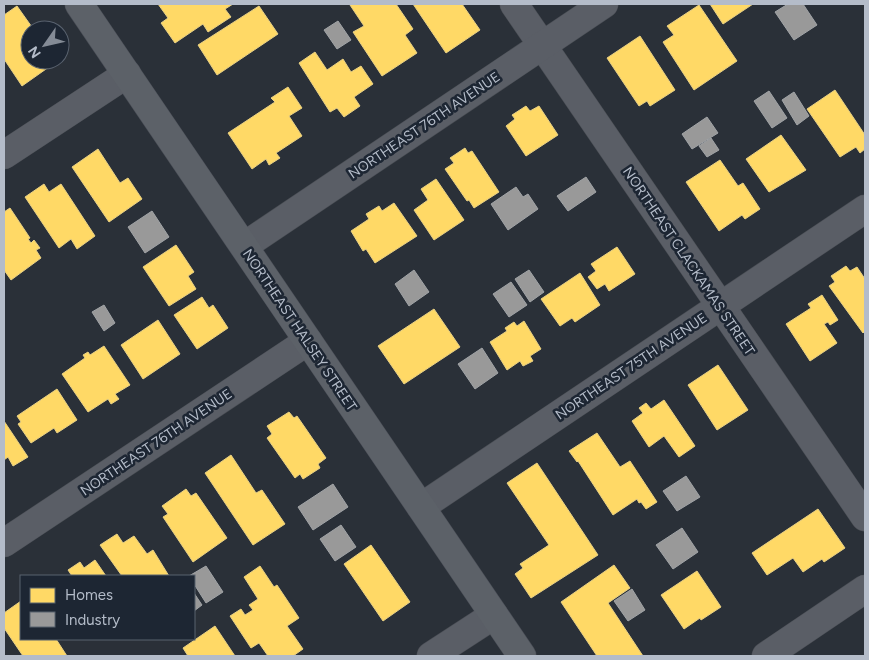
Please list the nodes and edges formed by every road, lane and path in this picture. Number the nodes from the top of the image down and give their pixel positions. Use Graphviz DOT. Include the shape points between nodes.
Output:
graph roads {
  1 [pos="79,4"];
  2 [pos="514,4"];
  3 [pos="604,4"];
  4 [pos="543,45"];
  5 [pos="127,74"];
  6 [pos="4,155"];
  7 [pos="865,209"];
  8 [pos="244,246"];
  9 [pos="720,306"];
  10 [pos="308,342"];
  11 [pos="421,507"];
  12 [pos="865,517"];
  13 [pos="4,543"];
  14 [pos="865,589"];
  15 [pos="494,615"];
  16 [pos="431,656"];
  17 [pos="522,656"];
  18 [pos="766,656"];
  1 -- 5 [label="main road, NORTHEAST HALSEY STREET"];
  2 -- 4 [label="street, NORTHEAST CLACKAMAS STREET"];
  3 -- 4 [label="street, NORTHEAST 76TH AVENUE"];
  4 -- 8 [label="street, NORTHEAST 76TH AVENUE"];
  4 -- 9 [label="street, NORTHEAST CLACKAMAS STREET"];
  5 -- 6 [label="street"];
  5 -- 8 [label="main road, NORTHEAST HALSEY STREET"];
  7 -- 9 [label="street, NORTHEAST 75TH AVENUE"];
  8 -- 10 [label="main road, NORTHEAST HALSEY STREET"];
  9 -- 11 [label="street, NORTHEAST 75TH AVENUE"];
  9 -- 12 [label="street, NORTHEAST CLACKAMAS STREET"];
  10 -- 11 [label="main road, NORTHEAST HALSEY STREET"];
  10 -- 13 [label="street, NORTHEAST 76TH AVENUE"];
  11 -- 15 [label="main road, NORTHEAST HALSEY STREET"];
  14 -- 18 [label="street"];
  15 -- 16 [label="street"];
  15 -- 17 [label="main road, NORTHEAST HALSEY STREET"];
}
